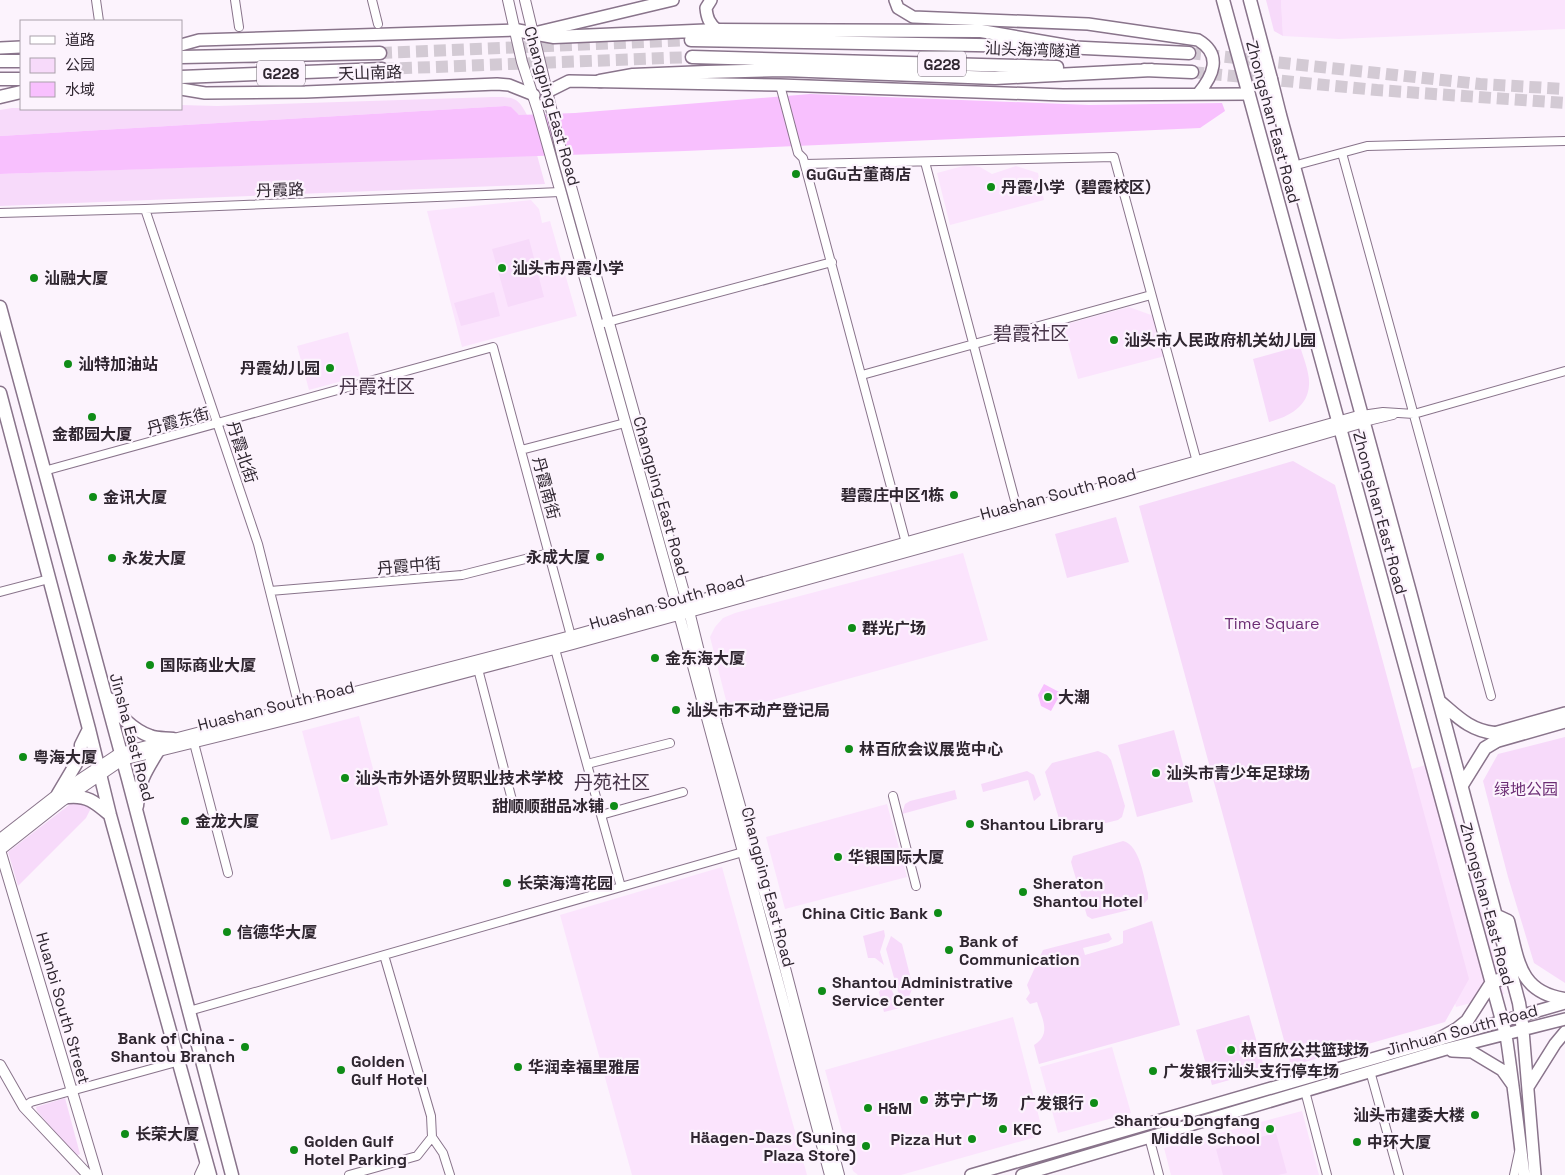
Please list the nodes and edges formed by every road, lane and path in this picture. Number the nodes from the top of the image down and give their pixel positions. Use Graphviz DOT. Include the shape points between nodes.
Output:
graph roads {
  1 [pos="96,0"];
  2 [pos="235,0"];
  3 [pos="372,0"];
  4 [pos="508,0"];
  5 [pos="525,0"];
  6 [pos="673,0"];
  7 [pos="711,0"];
  8 [pos="895,0"];
  9 [pos="1223,0"];
  10 [pos="1250,0"];
  11 [pos="99,20"];
  12 [pos="378,24"];
  13 [pos="240,27"];
  14 [pos="515,30"];
  15 [pos="717,30"];
  16 [pos="534,33"];
  17 [pos="182,40"];
  18 [pos="199,40"];
  19 [pos="691,40"];
  20 [pos="182,45"];
  21 [pos="20,47"];
  22 [pos="1073,47"];
  23 [pos="0,48"];
  24 [pos="380,53"];
  25 [pos="1189,53"];
  26 [pos="692,57"];
  27 [pos="182,58"];
  28 [pos="382,69"];
  29 [pos="1152,70"];
  30 [pos="1192,72"];
  31 [pos="182,77"];
  32 [pos="0,79"];
  33 [pos="20,79"];
  34 [pos="600,81"];
  35 [pos="782,88"];
  36 [pos="182,89"];
  37 [pos="547,92"];
  38 [pos="182,94"];
  39 [pos="205,94"];
  40 [pos="1198,94"];
  41 [pos="1249,94"];
  42 [pos="534,95"];
  43 [pos="1565,141"];
  44 [pos="1342,153"];
  45 [pos="925,162"];
  46 [pos="805,164"];
  47 [pos="1293,166"];
  48 [pos="560,192"];
  49 [pos="145,209"];
  50 [pos="0,213"];
  51 [pos="832,262"];
  52 [pos="1152,295"];
  53 [pos="0,307"];
  54 [pos="609,322"];
  55 [pos="599,325"];
  56 [pos="974,344"];
  57 [pos="493,347"];
  58 [pos="1565,371"];
  59 [pos="862,376"];
  60 [pos="0,393"];
  61 [pos="1414,414"];
  62 [pos="1363,419"];
  63 [pos="625,423"];
  64 [pos="218,424"];
  65 [pos="1339,425"];
  66 [pos="521,450"];
  67 [pos="1197,462"];
  68 [pos="44,471"];
  69 [pos="1018,512"];
  70 [pos="906,543"];
  71 [pos="549,553"];
  72 [pos="49,579"];
  73 [pos="270,591"];
  74 [pos="0,592"];
  75 [pos="683,609"];
  76 [pos="571,636"];
  77 [pos="555,649"];
  78 [pos="478,669"];
  79 [pos="102,686"];
  80 [pos="1492,696"];
  81 [pos="1439,701"];
  82 [pos="299,707"];
  83 [pos="1565,713"];
  84 [pos="1565,722"];
  85 [pos="89,729"];
  86 [pos="1495,737"];
  87 [pos="174,739"];
  88 [pos="194,743"];
  89 [pos="670,743"];
  90 [pos="158,751"];
  91 [pos="121,756"];
  92 [pos="587,764"];
  93 [pos="99,770"];
  94 [pos="1462,786"];
  95 [pos="683,792"];
  96 [pos="63,796"];
  97 [pos="893,796"];
  98 [pos="512,800"];
  99 [pos="110,815"];
  100 [pos="601,815"];
  101 [pos="137,816"];
  102 [pos="0,839"];
  103 [pos="0,850"];
  104 [pos="743,852"];
  105 [pos="228,873"];
  106 [pos="916,886"];
  107 [pos="621,887"];
  108 [pos="1495,915"];
  109 [pos="384,955"];
  110 [pos="1512,976"];
  111 [pos="1492,982"];
  112 [pos="1565,999"];
  113 [pos="1565,1003"];
  114 [pos="189,1011"];
  115 [pos="1521,1016"];
  116 [pos="1565,1019"];
  117 [pos="1503,1021"];
  118 [pos="1524,1030"];
  119 [pos="1565,1032"];
  120 [pos="1506,1035"];
  121 [pos="1441,1045"];
  122 [pos="180,1061"];
  123 [pos="0,1065"];
  124 [pos="1370,1072"];
  125 [pos="1514,1087"];
  126 [pos="1528,1088"];
  127 [pos="72,1090"];
  128 [pos="1305,1091"];
  129 [pos="24,1107"];
  130 [pos="1150,1137"];
  131 [pos="432,1138"];
  132 [pos="1519,1149"];
  133 [pos="206,1162"];
  134 [pos="1533,1174"];
  135 [pos="88,1175"];
  136 [pos="97,1175"];
  137 [pos="200,1175"];
  138 [pos="210,1175"];
  139 [pos="232,1175"];
  140 [pos="349,1175"];
  141 [pos="450,1175"];
  142 [pos="830,1175"];
  143 [pos="838,1175"];
  144 [pos="971,1175"];
  145 [pos="1022,1175"];
  146 [pos="1159,1175"];
  147 [pos="1327,1175"];
  148 [pos="1398,1175"];
  149 [pos="1514,1175"];
  1 -- 11 [label="street"];
  2 -- 13 [label="street"];
  3 -- 12 [label="street"];
  4 -- 14 [label="street, Changping East Road"];
  5 -- 16 [label="street, Changping East Road"];
  6 -- 16 [label="main road"];
  7 -- 15 [label="main road" via="706,8 707,15"];
  8 -- 40 [label="main road" via="898,8 913,17 1088,24 1198,40 1207,45 1213,66 1209,81"];
  9 -- 41 [label="main road, Zhongshan East Road"];
  10 -- 47 [label="main road, Zhongshan East Road, bridge"];
  14 -- 16 [label="main road"];
  14 -- 18 [label="main road"];
  14 -- 42 [label="street, Changping East Road" via="527,81"];
  15 -- 16 [label="main road" via="554,37"];
  15 -- 22 [label="main road" via="981,31"];
  16 -- 37 [label="street, Changping East Road"];
  17 -- 18 [label="main road"];
  18 -- 20 [label="main road"];
  19 -- 22 [label="main road, 汕头海湾隧道 / G228"];
  21 -- 23 [label="main road"];
  22 -- 25 [label="main road, 汕头海湾隧道 / G228"];
  24 -- 27 [label="main road, 天山南路 / G228"];
  26 -- 29 [label="main road, 汕头海湾隧道 / G228"];
  28 -- 31 [label="main road, 天山南路 / G228"];
  29 -- 30 [label="main road, 汕头海湾隧道 / G228"];
  29 -- 34 [label="main road" via="995,78 783,70 633,75"];
  32 -- 33 [label="main road"];
  34 -- 35 [label="main road"];
  34 -- 37 [label="main road" via="569,81"];
  35 -- 40 [label="main road" via="1063,95"];
  35 -- 46 [label="street" via="798,153"];
  36 -- 39 [label="main road, 天山南路"];
  37 -- 54 [label="street, Changping East Road"];
  38 -- 39 [label="main road, 天山南路"];
  39 -- 42 [label="main road, 天山南路" via="498,84"];
  40 -- 41 [label="main road"];
  41 -- 65 [label="main road, Zhongshan East Road"];
  42 -- 48 [label="street, Changping East Road"];
  43 -- 44 [label="street" via="1367,146"];
  44 -- 47 [label="street"];
  44 -- 61 [label="street"];
  45 -- 46 [label="street"];
  45 -- 52 [label="street" via="1114,158"];
  45 -- 56 [label="street"];
  46 -- 51 [label="street"];
  47 -- 62 [label="main road, Zhongshan East Road"];
  48 -- 49 [label="street, 丹霞路"];
  48 -- 55 [label="street, Changping East Road"];
  49 -- 50 [label="street, 丹霞路"];
  49 -- 64 [label="street, 丹霞北街"];
  51 -- 54 [label="street"];
  51 -- 59 [label="street"];
  52 -- 56 [label="street"];
  52 -- 67 [label="street"];
  53 -- 68 [label="main road, Jinsha East Road"];
  54 -- 55 [label="street"];
  54 -- 75 [label="street, Changping East Road"];
  55 -- 63 [label="street, Changping East Road"];
  56 -- 59 [label="street"];
  56 -- 69 [label="street"];
  57 -- 64 [label="street, 丹霞东街"];
  57 -- 66 [label="street, 丹霞南街"];
  58 -- 61 [label="street"];
  59 -- 70 [label="street"];
  60 -- 72 [label="main road"];
  61 -- 62 [label="street" via="1383,412"];
  61 -- 80 [label="street"];
  62 -- 65 [label="street"];
  62 -- 81 [label="main road, Zhongshan East Road"];
  63 -- 66 [label="street"];
  63 -- 75 [label="street, Changping East Road"];
  64 -- 68 [label="street, 丹霞东街"];
  64 -- 73 [label="street, 丹霞北街" via="258,544"];
  65 -- 67 [label="street, Huashan South Road"];
  65 -- 75 [label="street, Huashan South Road" via="1123,492"];
  65 -- 111 [label="main road, Zhongshan East Road"];
  66 -- 71 [label="street, 丹霞南街"];
  67 -- 69 [label="street, Huashan South Road"];
  68 -- 79 [label="main road, Jinsha East Road"];
  69 -- 70 [label="street, Huashan South Road"];
  70 -- 75 [label="street, Huashan South Road"];
  71 -- 73 [label="street, 丹霞中街" via="462,575"];
  71 -- 76 [label="street, 丹霞南街"];
  72 -- 74 [label="street"];
  72 -- 85 [label="main road"];
  73 -- 82 [label="street, 丹霞北街"];
  75 -- 76 [label="street, Huashan South Road"];
  75 -- 77 [label="street, Huashan South Road"];
  75 -- 104 [label="street, Changping East Road"];
  75 -- 143 [label="street, Changping East Road" via="774,926"];
  76 -- 82 [label="street, Huashan South Road"];
  77 -- 78 [label="street, Huashan South Road"];
  77 -- 92 [label="street"];
  78 -- 88 [label="street, Huashan South Road"];
  78 -- 98 [label="street"];
  79 -- 87 [label="main road" via="112,704 138,730 151,737"];
  79 -- 91 [label="main road, Jinsha East Road"];
  81 -- 86 [label="main road" via="1468,725"];
  81 -- 94 [label="main road, Zhongshan East Road"];
  82 -- 87 [label="street, Huashan South Road"];
  83 -- 86 [label="main road"];
  84 -- 86 [label="main road"];
  85 -- 93 [label="main road"];
  85 -- 96 [label="main road"];
  86 -- 94 [label="main road"];
  87 -- 91 [label="street, Huashan South Road"];
  88 -- 90 [label="street, Huashan South Road"];
  88 -- 105 [label="street"];
  89 -- 92 [label="street"];
  90 -- 91 [label="street, Huashan South Road"];
  90 -- 101 [label="main road" via="145,769"];
  91 -- 93 [label="street, Huashan South Road"];
  91 -- 101 [label="main road, Jinsha East Road"];
  92 -- 100 [label="street"];
  93 -- 96 [label="street, Huashan South Road"];
  93 -- 99 [label="main road"];
  94 -- 108 [label="main road, Zhongshan East Road"];
  95 -- 100 [label="street"];
  96 -- 99 [label="main road" via="90,799"];
  96 -- 102 [label="street, Huashan South Road"];
  96 -- 103 [label="street, Huashan South Road"];
  97 -- 106 [label="street"];
  99 -- 122 [label="main road"];
  100 -- 107 [label="street"];
  101 -- 114 [label="main road, Jinsha East Road"];
  103 -- 127 [label="street, Huanbi South Street"];
  104 -- 107 [label="street"];
  104 -- 142 [label="street, Changping East Road"];
  107 -- 109 [label="street"];
  108 -- 110 [label="main road, Zhongshan East Road"];
  108 -- 112 [label="main road" via="1508,921 1522,973 1530,984 1556,998"];
  109 -- 114 [label="street"];
  109 -- 131 [label="street" via="431,1116"];
  110 -- 111 [label="main road"];
  110 -- 115 [label="main road, Zhongshan East Road"];
  111 -- 117 [label="main road, Zhongshan East Road"];
  111 -- 121 [label="main road" via="1467,1020"];
  113 -- 115 [label="main road, Jinhuan South Road"];
  114 -- 139 [label="main road, Jinsha East Road"];
  115 -- 117 [label="main road, Jinhuan South Road"];
  115 -- 118 [label="main road, Zhongshan East Road"];
  116 -- 118 [label="main road, Jinhuan South Road"];
  117 -- 120 [label="main road, Zhongshan East Road"];
  117 -- 121 [label="main road, Jinhuan South Road"];
  118 -- 120 [label="main road, Jinhuan South Road"];
  118 -- 126 [label="main road"];
  119 -- 126 [label="main road"];
  120 -- 121 [label="main road, Jinhuan South Road"];
  120 -- 125 [label="main road"];
  121 -- 124 [label="main road, Jinhuan South Road"];
  121 -- 125 [label="main road" via="1472,1052 1502,1070"];
  121 -- 144 [label="main road, Jinhuan South Road"];
  122 -- 127 [label="street"];
  122 -- 133 [label="main road"];
  123 -- 129 [label="street"];
  124 -- 128 [label="main road, Jinhuan South Road"];
  124 -- 148 [label="street"];
  125 -- 132 [label="main road"];
  126 -- 134 [label="main road"];
  127 -- 129 [label="street"];
  127 -- 136 [label="street, Huanbi South Street"];
  128 -- 130 [label="main road, Jinhuan South Road"];
  128 -- 147 [label="street"];
  129 -- 135 [label="street"];
  130 -- 145 [label="main road, Jinhuan South Road"];
  130 -- 146 [label="street"];
  131 -- 140 [label="street" via="417,1156"];
  131 -- 141 [label="street"];
  132 -- 134 [label="main road"];
  132 -- 149 [label="street"];
  133 -- 137 [label="street"];
  133 -- 138 [label="main road"];
}
